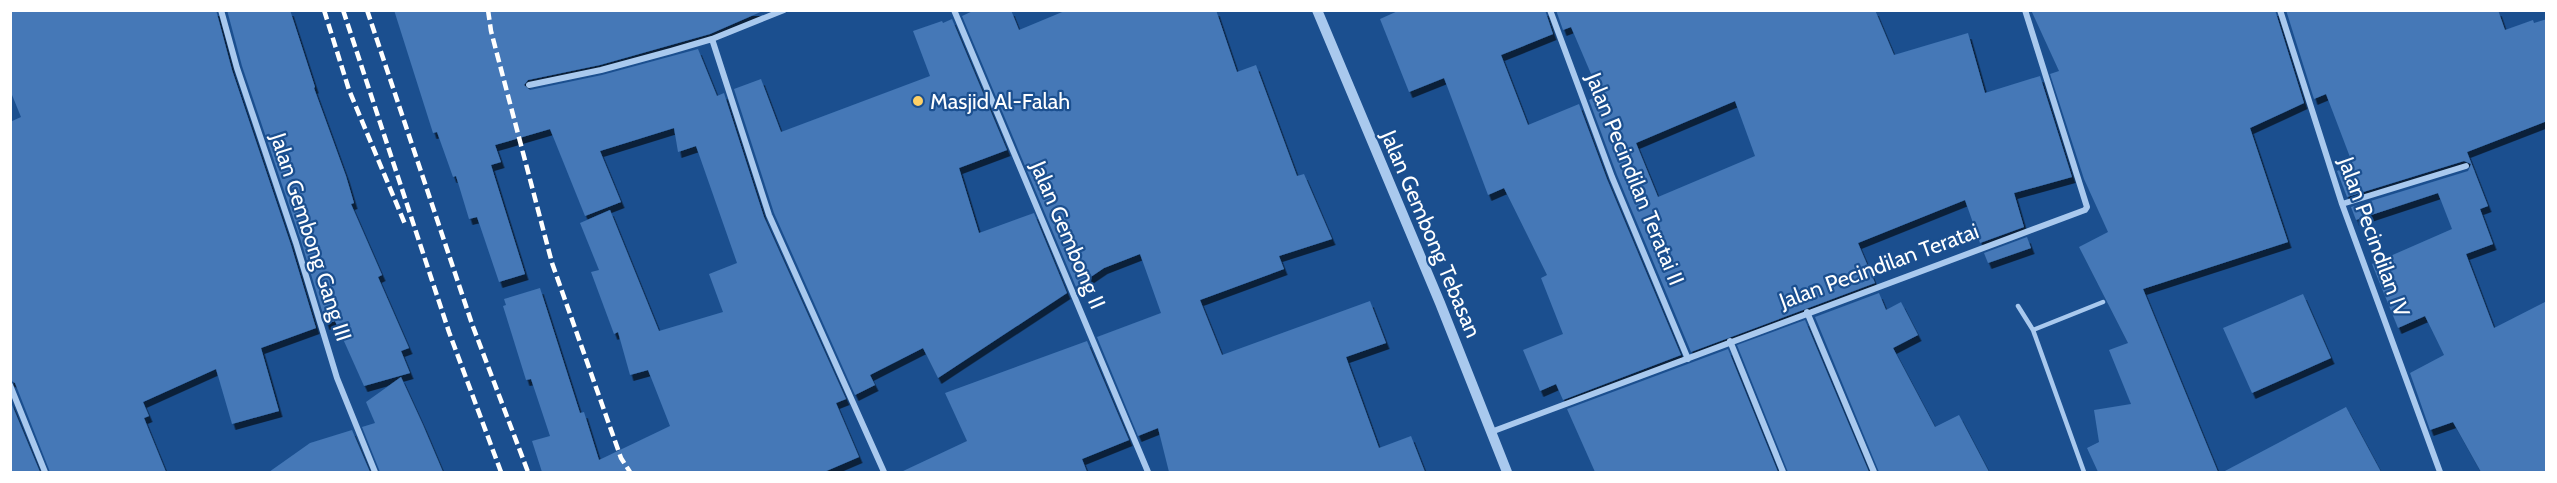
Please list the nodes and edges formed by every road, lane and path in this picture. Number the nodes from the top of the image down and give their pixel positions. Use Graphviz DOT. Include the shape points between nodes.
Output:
graph roads {
  1 [pos="221,10"];
  2 [pos="784,10"];
  3 [pos="954,10"];
  4 [pos="1317,10"];
  5 [pos="1550,10"];
  6 [pos="2025,10"];
  7 [pos="2280,10"];
  8 [pos="712,39"];
  9 [pos="529,85"];
  10 [pos="2466,166"];
  11 [pos="2342,204"];
  12 [pos="2103,302"];
  13 [pos="2018,306"];
  14 [pos="1807,312"];
  15 [pos="2033,330"];
  16 [pos="1730,341"];
  17 [pos="1688,359"];
  18 [pos="10,385"];
  19 [pos="1491,432"];
  20 [pos="45,472"];
  21 [pos="375,472"];
  22 [pos="884,472"];
  23 [pos="1148,472"];
  24 [pos="1507,472"];
  25 [pos="1783,472"];
  26 [pos="1874,472"];
  27 [pos="2084,472"];
  28 [pos="2440,472"];
  1 -- 21 [label="street, Jalan Gembong Gang III" via="337,378"];
  2 -- 8 [label="street"];
  3 -- 23 [label="street, Jalan Gembong II"];
  4 -- 19 [label="street, Jalan Gembong Tebasan"];
  5 -- 17 [label="street, Jalan Pecindilan Teratai II" via="1612,177"];
  6 -- 14 [label="street, Jalan Pecindilan Teratai" via="2086,208"];
  7 -- 11 [label="street, Jalan Pecindilan IV"];
  8 -- 9 [label="street" via="601,70"];
  8 -- 22 [label="street" via="769,215"];
  10 -- 11 [label="street"];
  11 -- 28 [label="street, Jalan Pecindilan IV"];
  12 -- 15 [label="lane"];
  13 -- 15 [label="lane"];
  14 -- 16 [label="street, Jalan Pecindilan Teratai"];
  14 -- 26 [label="street"];
  15 -- 27 [label="lane"];
  16 -- 17 [label="street, Jalan Pecindilan Teratai"];
  16 -- 25 [label="street"];
  17 -- 19 [label="street, Jalan Pecindilan Teratai"];
  18 -- 20 [label="street"];
  19 -- 24 [label="street, Jalan Gembong Tebasan"];
}
